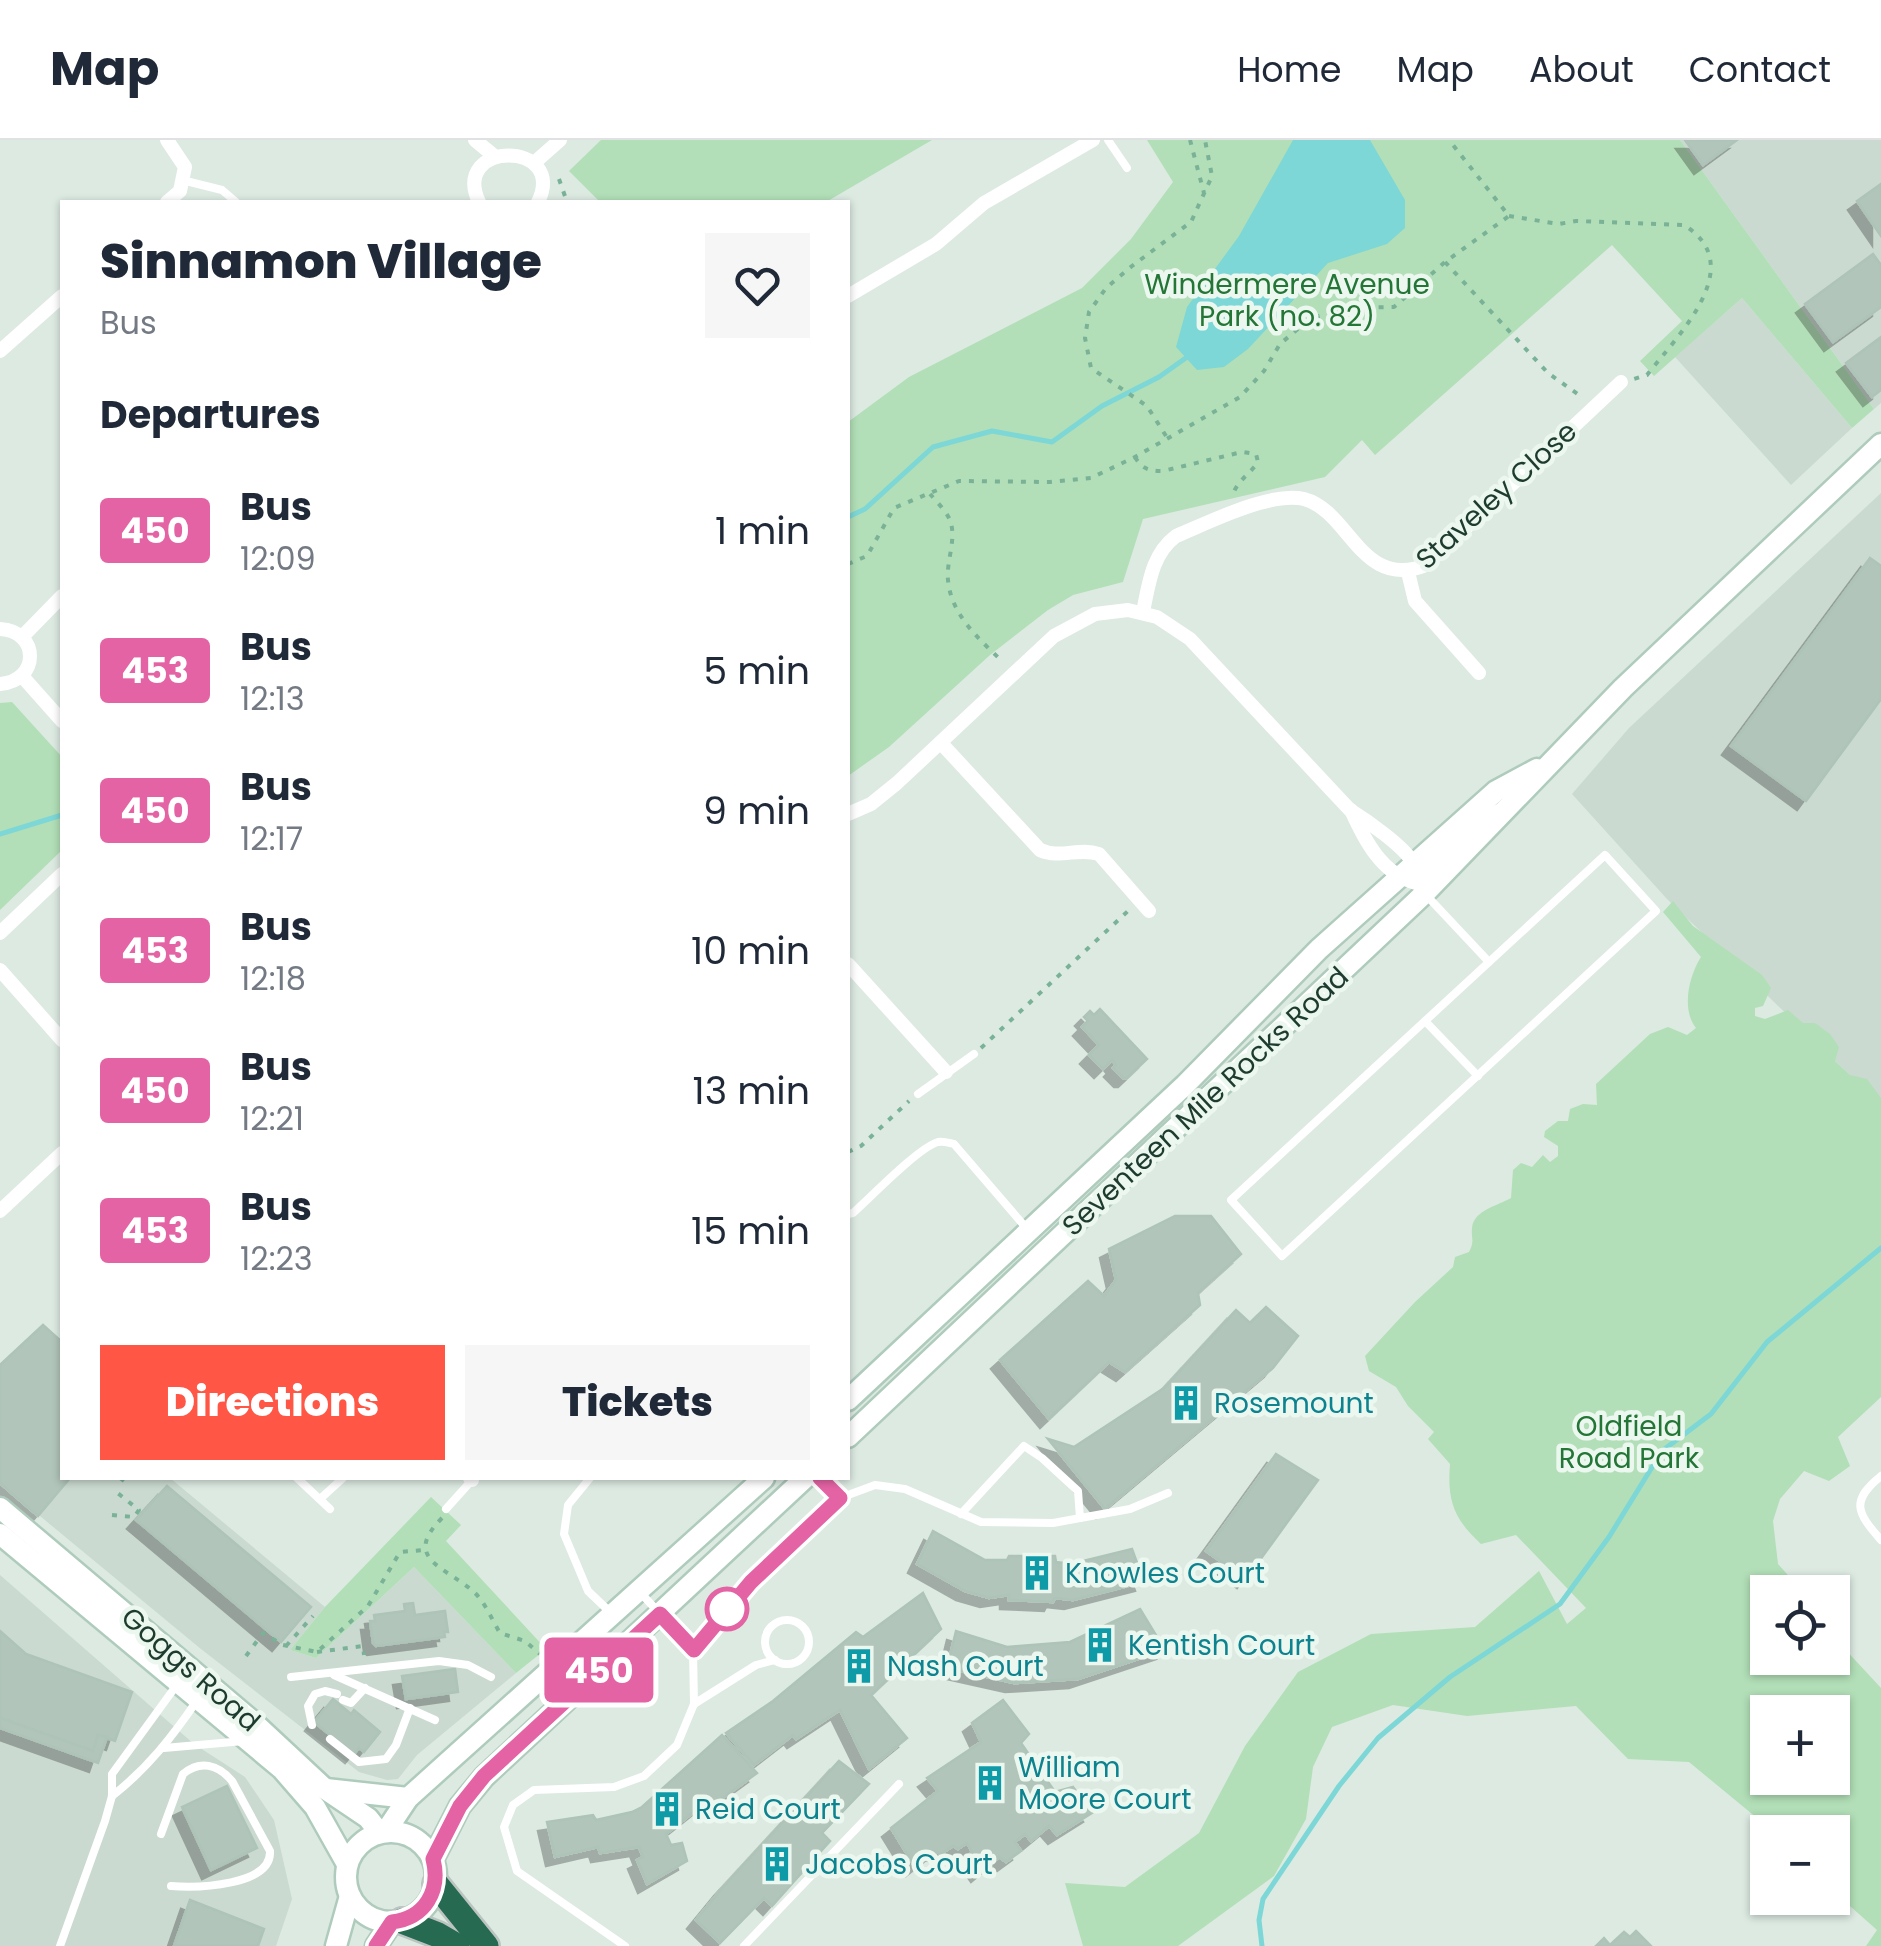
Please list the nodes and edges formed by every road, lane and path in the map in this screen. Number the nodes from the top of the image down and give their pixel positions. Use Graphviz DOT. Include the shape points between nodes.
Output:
graph roads {
  1 [pos="167,140"];
  2 [pos="475,140"];
  3 [pos="560,140"];
  4 [pos="1093,140"];
  5 [pos="1108,140"];
  6 [pos="1190,140"];
  7 [pos="1206,140"];
  8 [pos="1450,140"];
  9 [pos="492,155"];
  10 [pos="534,163"];
  11 [pos="1127,168"];
  12 [pos="558,172"];
  13 [pos="182,180"];
  14 [pos="1204,193"];
  15 [pos="169,200"];
  16 [pos="234,200"];
  17 [pos="478,200"];
  18 [pos="539,200"];
  19 [pos="566,200"];
  20 [pos="1509,216"];
  21 [pos="1445,262"];
  22 [pos="850,295"];
  23 [pos="60,298"];
  24 [pos="0,351"];
  25 [pos="1621,382"];
  26 [pos="1594,406"];
  27 [pos="1166,436"];
  28 [pos="1881,444"];
  29 [pos="1135,456"];
  30 [pos="930,494"];
  31 [pos="1240,511"];
  32 [pos="850,563"];
  33 [pos="1408,572"];
  34 [pos="60,598"];
  35 [pos="1144,612"];
  36 [pos="0,629"];
  37 [pos="22,636"];
  38 [pos="1014,673"];
  39 [pos="1479,673"];
  40 [pos="22,676"];
  41 [pos="0,684"];
  42 [pos="60,719"];
  43 [pos="941,742"];
  44 [pos="1556,759"];
  45 [pos="1350,810"];
  46 [pos="850,813"];
  47 [pos="60,876"];
  48 [pos="1412,879"];
  49 [pos="1144,906"];
  50 [pos="0,933"];
  51 [pos="1489,962"];
  52 [pos="850,966"];
  53 [pos="0,970"];
  54 [pos="1425,1021"];
  55 [pos="60,1038"];
  56 [pos="974,1054"];
  57 [pos="946,1072"];
  58 [pos="1478,1076"];
  59 [pos="918,1094"];
  60 [pos="850,1151"];
  61 [pos="60,1155"];
  62 [pos="0,1211"];
  63 [pos="850,1214"];
  64 [pos="1030,1232"];
  65 [pos="850,1398"];
  66 [pos="850,1434"];
  67 [pos="1881,1476"];
  68 [pos="299,1480"];
  69 [pos="341,1480"];
  70 [pos="470,1480"];
  71 [pos="588,1480"];
  72 [pos="803,1480"];
  73 [pos="822,1480"];
  74 [pos="763,1481"];
  75 [pos="116,1491"];
  76 [pos="1168,1493"];
  77 [pos="840,1498"];
  78 [pos="320,1499"];
  79 [pos="0,1508"];
  80 [pos="330,1509"];
  81 [pos="446,1509"];
  82 [pos="961,1514"];
  83 [pos="112,1515"];
  84 [pos="1080,1518"];
  85 [pos="0,1534"];
  86 [pos="1881,1540"];
  87 [pos="424,1550"];
  88 [pos="639,1590"];
  89 [pos="660,1614"];
  90 [pos="313,1616"];
  91 [pos="612,1616"];
  92 [pos="765,1642"];
  93 [pos="286,1646"];
  94 [pos="694,1650"];
  95 [pos="318,1652"];
  96 [pos="246,1656"];
  97 [pos="544,1657"];
  98 [pos="775,1660"];
  99 [pos="756,1665"];
  100 [pos="366,1670"];
  101 [pos="330,1673"];
  102 [pos="184,1675"];
  103 [pos="291,1677"];
  104 [pos="490,1677"];
  105 [pos="365,1688"];
  106 [pos="203,1691"];
  107 [pos="694,1704"];
  108 [pos="410,1708"];
  109 [pos="435,1720"];
  110 [pos="312,1725"];
  111 [pos="330,1739"];
  112 [pos="248,1740"];
  113 [pos="163,1748"];
  114 [pos="899,1784"];
  115 [pos="324,1789"];
  116 [pos="112,1796"];
  117 [pos="408,1798"];
  118 [pos="382,1832"];
  119 [pos="161,1834"];
  120 [pos="347,1864"];
  121 [pos="434,1872"];
  122 [pos="171,1886"];
  123 [pos="350,1896"];
  124 [pos="397,1922"];
  125 [pos="60,1946"];
  126 [pos="336,1946"];
  127 [pos="376,1946"];
  128 [pos="457,1946"];
  129 [pos="486,1946"];
  130 [pos="625,1946"];
  131 [pos="744,1946"];
  1 -- 13 [label="street" via="185,167"];
  2 -- 9 [label="street"];
  3 -- 10 [label="street"];
  4 -- 22 [label="street" via="984,202 936,244"];
  5 -- 11 [label="lane"];
  6 -- 14 [label="path"];
  7 -- 14 [label="path" via="1212,176"];
  8 -- 20 [label="path"];
  9 -- 10 [label="street" via="515,152"];
  9 -- 17 [label="street" via="474,182"];
  10 -- 18 [label="street" via="543,185"];
  12 -- 19 [label="path"];
  13 -- 15 [label="street"];
  13 -- 16 [label="lane" via="222,190"];
  14 -- 27 [label="path" via="1191,222 1106,288 1089,312 1084,338 1090,368 1147,406"];
  20 -- 21 [label="path"];
  20 -- 25 [label="path" via="1559,224 1684,225 1697,234 1708,252 1707,298 1647,376"];
  21 -- 26 [label="path" via="1548,373"];
  21 -- 27 [label="path" via="1394,307 1312,318 1280,344 1240,397"];
  23 -- 24 [label="street"];
  25 -- 26 [label="street, Staveley Close"];
  26 -- 33 [label="street, Staveley Close" via="1426,566"];
  27 -- 29 [label="path"];
  28 -- 44 [label="main road, Seventeen Mile Rocks Road"];
  29 -- 30 [label="path" via="1091,478 959,482"];
  29 -- 31 [label="path" via="1140,466 1163,471 1256,454 1252,472 1232,493"];
  30 -- 32 [label="path" via="894,508 867,556"];
  30 -- 38 [label="path" via="951,520 948,579 954,604 968,628"];
  31 -- 33 [label="street, Staveley Close" via="1277,499 1304,500 1373,562"];
  31 -- 35 [label="street, Staveley Close" via="1168,542 1155,560"];
  33 -- 39 [label="street" via="1415,601"];
  34 -- 37 [label="street"];
  35 -- 38 [label="street" via="1113,610 1081,620"];
  35 -- 45 [label="street" via="1190,638"];
  36 -- 37 [label="street"];
  37 -- 40 [label="street" via="30,652"];
  38 -- 43 [label="street"];
  40 -- 41 [label="street"];
  40 -- 42 [label="street"];
  43 -- 46 [label="street" via="884,794"];
  43 -- 49 [label="street" via="1040,850 1054,856 1099,854"];
  44 -- 48 [label="main road, Seventeen Mile Rocks Road" via="1509,807"];
  44 -- 48 [label="main road, Seventeen Mile Rocks Road" via="1496,791"];
  45 -- 48 [label="street" via="1375,826"];
  45 -- 48 [label="street" via="1365,841"];
  47 -- 50 [label="street"];
  48 -- 51 [label="lane"];
  48 -- 64 [label="main road, Seventeen Mile Rocks Road" via="1319,949"];
  48 -- 66 [label="main road, Seventeen Mile Rocks Road"];
  49 -- 56 [label="path"];
  51 -- 54 [label="lane"];
  51 -- 58 [label="lane" via="1605,855 1656,911"];
  52 -- 57 [label="street"];
  53 -- 55 [label="street"];
  54 -- 58 [label="lane"];
  54 -- 58 [label="lane" via="1231,1200 1282,1256"];
  56 -- 57 [label="lane"];
  57 -- 59 [label="lane"];
  59 -- 60 [label="path"];
  61 -- 62 [label="street"];
  63 -- 64 [label="lane" via="922,1152 947,1142"];
  64 -- 65 [label="main road, Seventeen Mile Rocks Road"];
  67 -- 86 [label="lane" via="1863,1492 1860,1514"];
  68 -- 78 [label="lane"];
  69 -- 78 [label="lane"];
  70 -- 81 [label="lane"];
  71 -- 91 [label="lane" via="568,1505 564,1534 588,1591"];
  72 -- 89 [label="main road"];
  73 -- 77 [label="lane"];
  74 -- 88 [label="main road"];
  75 -- 83 [label="path" via="139,1510 134,1517"];
  76 -- 84 [label="lane" via="1130,1509"];
  77 -- 82 [label="lane" via="875,1485 905,1488"];
  77 -- 94 [label="lane" via="751,1582"];
  78 -- 80 [label="lane"];
  79 -- 102 [label="main road, Goggs Road"];
  81 -- 87 [label="path"];
  82 -- 84 [label="lane" via="982,1522"];
  82 -- 84 [label="lane" via="1024,1446 1078,1491"];
  85 -- 102 [label="main road, Goggs Road"];
  87 -- 95 [label="path" via="400,1552 368,1606"];
  87 -- 97 [label="path" via="428,1560 474,1592 500,1633 526,1641"];
  88 -- 89 [label="lane"];
  88 -- 91 [label="main road"];
  89 -- 94 [label="lane"];
  89 -- 121 [label="main road" via="469,1793 452,1818"];
  90 -- 93 [label="path"];
  91 -- 117 [label="main road"];
  92 -- 98 [label="lane"];
  92 -- 98 [label="lane" via="774,1624 786,1620 808,1635 803,1656 790,1664"];
  92 -- 99 [label="lane"];
  93 -- 95 [label="path"];
  93 -- 96 [label="path" via="263,1632"];
  94 -- 107 [label="lane"];
  95 -- 100 [label="path" via="364,1646"];
  98 -- 99 [label="lane"];
  99 -- 107 [label="lane"];
  100 -- 101 [label="lane"];
  100 -- 104 [label="lane" via="453,1662"];
  101 -- 103 [label="lane"];
  101 -- 105 [label="lane"];
  102 -- 106 [label="main road, Goggs Road"];
  102 -- 116 [label="lane" via="122,1756 112,1774"];
  105 -- 108 [label="lane"];
  105 -- 110 [label="lane" via="351,1703 325,1690 314,1694 308,1706"];
  106 -- 112 [label="main road, Goggs Road"];
  106 -- 113 [label="lane"];
  106 -- 115 [label="main road, Goggs Road"];
  107 -- 130 [label="lane" via="677,1745 644,1776 614,1787 534,1790 513,1804 504,1827 518,1871"];
  108 -- 109 [label="lane"];
  108 -- 111 [label="lane" via="386,1759 359,1762"];
  112 -- 113 [label="lane"];
  112 -- 120 [label="main road, Goggs Road" via="301,1790"];
  113 -- 116 [label="lane"];
  114 -- 131 [label="lane"];
  115 -- 117 [label="main road"];
  115 -- 118 [label="main road, Goggs Road"];
  116 -- 125 [label="lane"];
  117 -- 118 [label="main road"];
  118 -- 120 [label="main road" via="365,1839"];
  118 -- 121 [label="main road" via="414,1837"];
  119 -- 122 [label="lane" via="183,1774 200,1764 226,1774 270,1850 266,1868 249,1878"];
  120 -- 123 [label="main road"];
  121 -- 124 [label="main road" via="424,1908"];
  121 -- 129 [label="highway"];
  123 -- 124 [label="main road" via="367,1916"];
  123 -- 126 [label="main road"];
  124 -- 127 [label="main road"];
  124 -- 128 [label="highway"];
}
